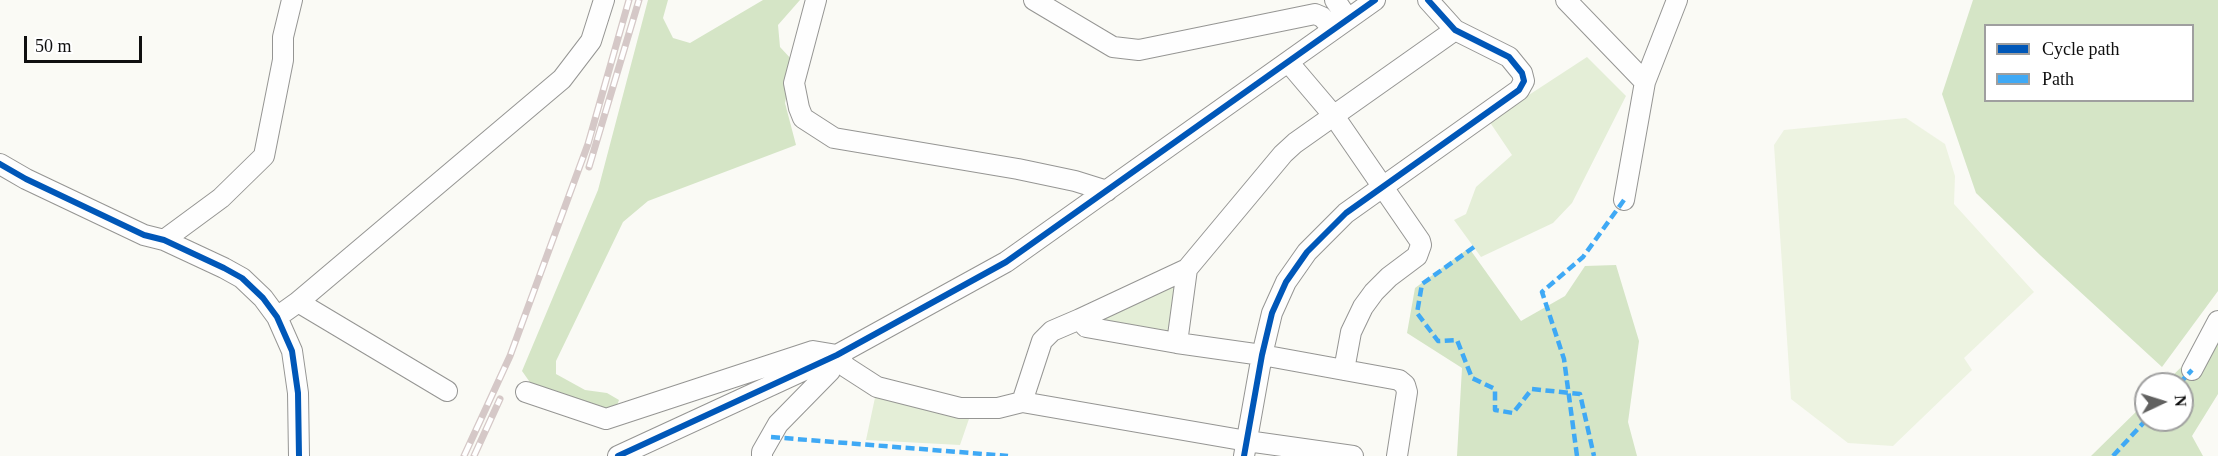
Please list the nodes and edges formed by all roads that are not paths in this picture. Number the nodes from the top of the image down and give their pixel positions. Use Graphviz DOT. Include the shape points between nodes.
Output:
graph roads {
  1 [pos="292,0"];
  2 [pos="604,0"];
  3 [pos="816,0"];
  4 [pos="1034,0"];
  5 [pos="1335,0"];
  6 [pos="1375,0"];
  7 [pos="1428,0"];
  8 [pos="1566,0"];
  9 [pos="1677,0"];
  10 [pos="1341,24"];
  11 [pos="1455,30"];
  12 [pos="1289,63"];
  13 [pos="1645,82"];
  14 [pos="1334,116"];
  15 [pos="0,164"];
  16 [pos="1382,186"];
  17 [pos="1107,191"];
  18 [pos="1624,200"];
  19 [pos="164,240"];
  20 [pos="1188,269"];
  21 [pos="298,302"];
  22 [pos="277,317"];
  23 [pos="1080,319"];
  24 [pos="2218,321"];
  25 [pos="1177,343"];
  26 [pos="837,355"];
  27 [pos="1262,355"];
  28 [pos="1344,370"];
  29 [pos="2192,370"];
  30 [pos="447,391"];
  31 [pos="526,392"];
  32 [pos="1022,402"];
  33 [pos="1246,448"];
  34 [pos="299,456"];
  35 [pos="618,456"];
  36 [pos="762,456"];
  37 [pos="1353,456"];
  38 [pos="1397,456"];
  1 -- 19 [label="street" via="264,156 221,198"];
  2 -- 21 [label="street" via="591,41 562,79"];
  3 -- 17 [label="street" via="794,83 803,118 834,138 1075,181"];
  4 -- 10 [label="street" via="1113,47 1139,50 1315,14"];
  5 -- 10 [label="street"];
  6 -- 10 [label="street"];
  7 -- 11 [label="street"];
  8 -- 13 [label="street"];
  9 -- 13 [label="street"];
  10 -- 12 [label="street"];
  11 -- 14 [label="street"];
  11 -- 16 [label="street" via="1509,57 1522,73 1522,86"];
  12 -- 14 [label="street"];
  12 -- 17 [label="street"];
  13 -- 18 [label="street"];
  14 -- 16 [label="street"];
  14 -- 20 [label="street" via="1283,154"];
  15 -- 19 [label="street" via="144,235"];
  16 -- 27 [label="street" via="1338,219 1307,252 1276,304"];
  16 -- 28 [label="street" via="1420,241 1420,249 1363,307 1351,332"];
  17 -- 26 [label="street" via="1006,262"];
  19 -- 22 [label="street" via="242,278"];
  20 -- 23 [label="street"];
  20 -- 25 [label="street"];
  21 -- 22 [label="street"];
  21 -- 30 [label="street"];
  22 -- 34 [label="street" via="292,351 298,393"];
  23 -- 25 [label="street" via="1086,327"];
  23 -- 32 [label="street" via="1052,331 1042,341"];
  24 -- 29 [label="street"];
  25 -- 27 [label="street"];
  26 -- 31 [label="street" via="813,351 606,419"];
  26 -- 32 [label="street" via="846,367 889,391 966,409"];
  26 -- 35 [label="street"];
  26 -- 36 [label="street" via="830,371 778,424"];
  27 -- 28 [label="street"];
  27 -- 33 [label="street"];
  28 -- 38 [label="street" via="1396,379 1406,388"];
  32 -- 33 [label="street"];
  33 -- 37 [label="street"];
}
